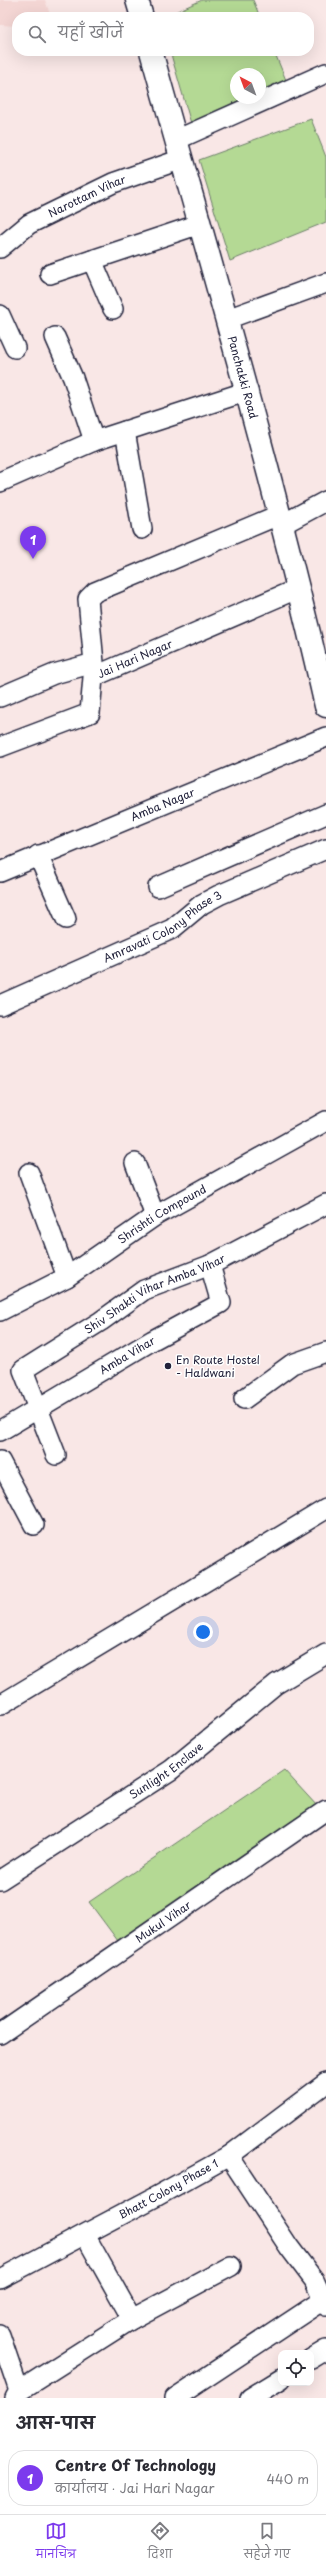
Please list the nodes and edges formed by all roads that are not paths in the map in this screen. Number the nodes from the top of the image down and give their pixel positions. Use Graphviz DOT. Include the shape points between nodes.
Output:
graph roads {
  1 [pos="137,0"];
  2 [pos="141,12"];
  3 [pos="152,56"];
  4 [pos="326,73"];
  5 [pos="179,149"];
  6 [pos="200,224"];
  7 [pos="0,248"];
  8 [pos="92,260"];
  9 [pos="50,274"];
  10 [pos="326,283"];
  11 [pos="113,309"];
  12 [pos="0,315"];
  13 [pos="228,319"];
  14 [pos="55,337"];
  15 [pos="14,348"];
  16 [pos="248,391"];
  17 [pos="125,431"];
  18 [pos="94,441"];
  19 [pos="0,482"];
  20 [pos="326,501"];
  21 [pos="282,519"];
  22 [pos="142,529"];
  23 [pos="299,588"];
  24 [pos="321,656"];
  25 [pos="93,670"];
  26 [pos="0,697"];
  27 [pos="326,706"];
  28 [pos="326,737"];
  29 [pos="0,747"];
  30 [pos="326,814"];
  31 [pos="326,849"];
  32 [pos="38,855"];
  33 [pos="0,872"];
  34 [pos="158,887"];
  35 [pos="66,919"];
  36 [pos="0,1005"];
  37 [pos="326,1121"];
  38 [pos="135,1163"];
  39 [pos="29,1173"];
  40 [pos="326,1204"];
  41 [pos="155,1216"];
  42 [pos="210,1265"];
  43 [pos="67,1277"];
  44 [pos="0,1312"];
  45 [pos="326,1352"];
  46 [pos="244,1399"];
  47 [pos="39,1408"];
  48 [pos="0,1431"];
  49 [pos="56,1455"];
  50 [pos="0,1461"];
  51 [pos="326,1509"];
  52 [pos="34,1525"];
  53 [pos="326,1654"];
  54 [pos="0,1704"];
  55 [pos="326,1810"];
  56 [pos="0,1880"];
  57 [pos="0,2034"];
  58 [pos="326,2083"];
  59 [pos="229,2156"];
  60 [pos="85,2235"];
  61 [pos="231,2266"];
  62 [pos="320,2275"];
  63 [pos="0,2279"];
  64 [pos="325,2303"];
  65 [pos="132,2319"];
  66 [pos="0,2335"];
  67 [pos="326,2350"];
  68 [pos="314,2357"];
  69 [pos="278,2381"];
  70 [pos="17,2394"];
  71 [pos="175,2398"];
  72 [pos="250,2398"];
  1 -- 2 [label="main road"];
  3 -- 5 [label="main road, Panchakki Road"];
  4 -- 5 [label="street, Narottam Vihar"];
  5 -- 6 [label="main road, Panchakki Road"];
  5 -- 7 [label="street, Narottam Vihar" via="30,224"];
  6 -- 8 [label="street"];
  6 -- 13 [label="main road, Panchakki Road"];
  8 -- 9 [label="street"];
  8 -- 11 [label="street"];
  10 -- 13 [label="street"];
  12 -- 15 [label="street"];
  13 -- 16 [label="main road, Panchakki Road"];
  14 -- 18 [label="street"];
  16 -- 17 [label="street"];
  16 -- 21 [label="main road, Panchakki Road"];
  17 -- 18 [label="street"];
  17 -- 22 [label="street"];
  18 -- 19 [label="street"];
  20 -- 21 [label="street"];
  21 -- 23 [label="main road, Panchakki Road"];
  21 -- 25 [label="street" via="95,592 88,599"];
  23 -- 24 [label="main road, Panchakki Road"];
  23 -- 25 [label="street, Jai Hari Nagar"];
  24 -- 27 [label="main road, Panchakki Road"];
  25 -- 26 [label="street" via="54,674"];
  25 -- 29 [label="street, Jai Hari Nagar" via="90,713"];
  28 -- 32 [label="street, Amba Nagar"];
  30 -- 34 [label="street"];
  31 -- 36 [label="street, Amravati Colony Phase 3" via="219,895 202,904 172,930"];
  32 -- 33 [label="street, Amba Nagar"];
  32 -- 35 [label="street"];
  37 -- 41 [label="street, Shrishti Compound"];
  38 -- 41 [label="street"];
  39 -- 43 [label="street"];
  40 -- 42 [label="street, Shiv Shakti Vihar Amba Vihar"];
  41 -- 43 [label="street, Shrishti Compound"];
  42 -- 47 [label="street, Amba Vihar" via="221,1303"];
  42 -- 47 [label="street, Shiv Shakti Vihar Amba Vihar" via="144,1290 101,1321 23,1370"];
  43 -- 44 [label="street, Shrishti Compound"];
  45 -- 46 [label="street" via="292,1364"];
  47 -- 48 [label="street, Amba Vihar"];
  47 -- 49 [label="street"];
  50 -- 52 [label="street"];
  51 -- 54 [label="street"];
  53 -- 56 [label="street, Sunlight Enclave" via="276,1684 171,1770"];
  55 -- 57 [label="street, Mukul Vihar"];
  58 -- 59 [label="street, Bhatt Colony Phase 1"];
  59 -- 60 [label="street, Bhatt Colony Phase 1"];
  59 -- 62 [label="street" via="289,2247"];
  60 -- 63 [label="street, Bhatt Colony Phase 1"];
  60 -- 65 [label="street"];
  61 -- 65 [label="street"];
  62 -- 64 [label="street"];
  64 -- 71 [label="street"];
  65 -- 70 [label="street"];
  66 -- 70 [label="street"];
  67 -- 68 [label="street"];
  69 -- 72 [label="street"];
}
